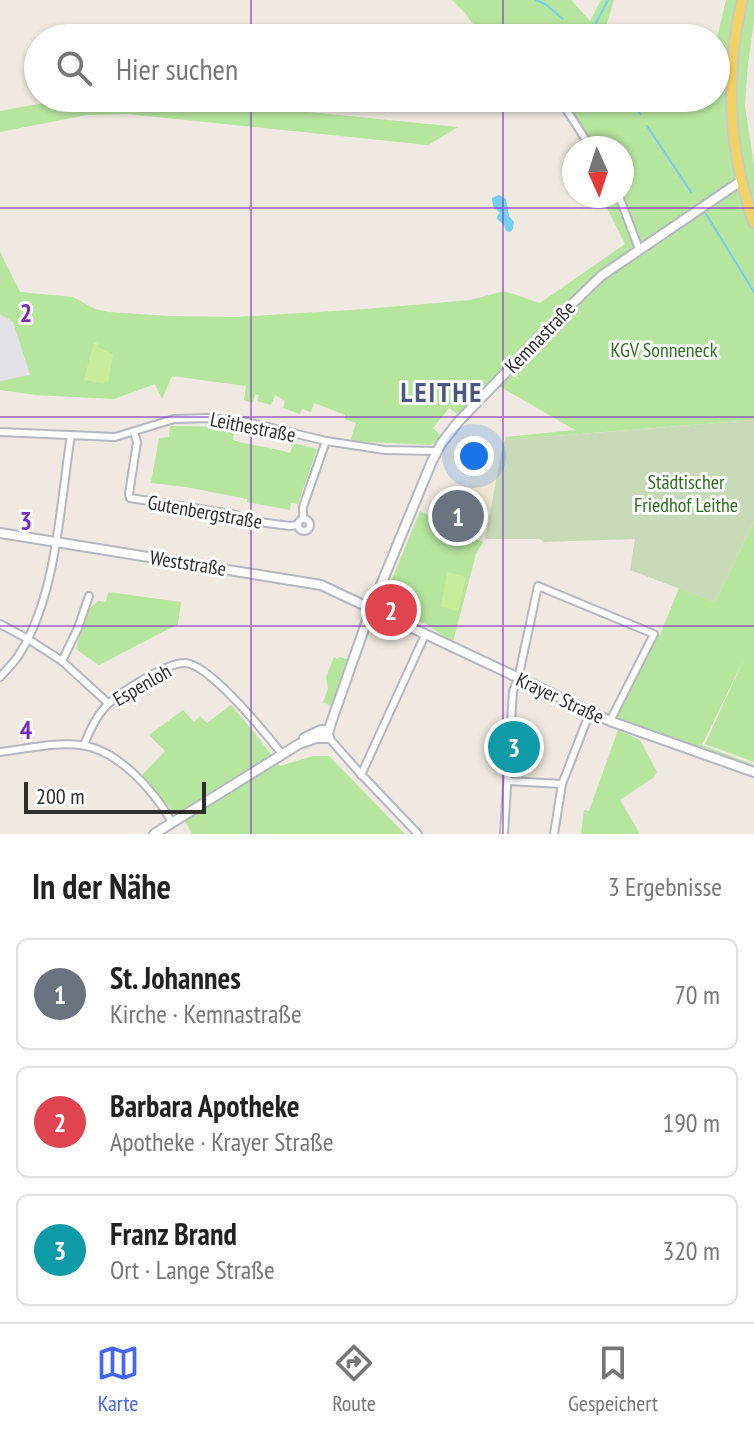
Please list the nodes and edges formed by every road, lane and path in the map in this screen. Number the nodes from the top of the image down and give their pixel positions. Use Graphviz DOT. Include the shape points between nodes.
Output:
graph roads {
  1 [pos="742,0"];
  2 [pos="568,112"];
  3 [pos="583,136"];
  4 [pos="741,181"];
  5 [pos="624,208"];
  6 [pos="754,223"];
  7 [pos="639,249"];
  8 [pos="0,432"];
  9 [pos="134,432"];
  10 [pos="71,435"];
  11 [pos="326,441"];
  12 [pos="437,451"];
  13 [pos="0,533"];
  14 [pos="55,542"];
  15 [pos="89,596"];
  16 [pos="371,609"];
  17 [pos="0,624"];
  18 [pos="425,635"];
  19 [pos="28,639"];
  20 [pos="62,661"];
  21 [pos="0,677"];
  22 [pos="518,679"];
  23 [pos="108,703"];
  24 [pos="590,712"];
  25 [pos="610,721"];
  26 [pos="329,734"];
  27 [pos="84,745"];
  28 [pos="0,752"];
  29 [pos="282,754"];
  30 [pos="754,772"];
  31 [pos="361,775"];
  32 [pos="508,781"];
  33 [pos="562,784"];
  34 [pos="172,822"];
  35 [pos="154,834"];
  36 [pos="418,834"];
  37 [pos="504,834"];
  38 [pos="554,834"];
  1 -- 4 [label="main road" via="731,88"];
  2 -- 3 [label="street"];
  4 -- 6 [label="main road"];
  4 -- 7 [label="street, Kemnastraße"];
  5 -- 7 [label="street"];
  7 -- 12 [label="street, Kemnastraße" via="569,307 458,422"];
  8 -- 10 [label="street, Leithestraße"];
  9 -- 10 [label="street, Leithestraße" via="115,437"];
  9 -- 11 [label="street, Leithestraße" via="178,418 209,418"];
  9 -- 11 [label="street, Gutenbergstraße" via="130,498 290,526 300,522"];
  10 -- 14 [label="street"];
  11 -- 12 [label="street, Leithestraße"];
  12 -- 16 [label="street, Kemnastraße"];
  13 -- 14 [label="street, Weststraße"];
  14 -- 16 [label="street, Weststraße" via="321,585"];
  14 -- 19 [label="street" via="45,598"];
  15 -- 20 [label="street"];
  16 -- 18 [label="street, Krayer Straße"];
  16 -- 26 [label="street, Kemnastraße"];
  17 -- 19 [label="street"];
  18 -- 22 [label="street, Krayer Straße"];
  18 -- 31 [label="street"];
  19 -- 20 [label="street"];
  19 -- 21 [label="street"];
  20 -- 23 [label="street"];
  22 -- 24 [label="street, Krayer Straße"];
  22 -- 25 [label="street" via="538,586 654,634"];
  22 -- 32 [label="street"];
  23 -- 27 [label="street, Espenloh"];
  23 -- 29 [label="street, Espenloh" via="147,677 188,663 221,686"];
  24 -- 25 [label="street, Krayer Straße"];
  24 -- 33 [label="street"];
  25 -- 30 [label="street, Krayer Straße"];
  26 -- 29 [label="street"];
  26 -- 31 [label="street"];
  27 -- 28 [label="street"];
  27 -- 34 [label="street" via="140,779"];
  29 -- 34 [label="street"];
  31 -- 36 [label="street"];
  32 -- 33 [label="street"];
  32 -- 37 [label="street"];
  33 -- 38 [label="street"];
  34 -- 35 [label="street"];
}
